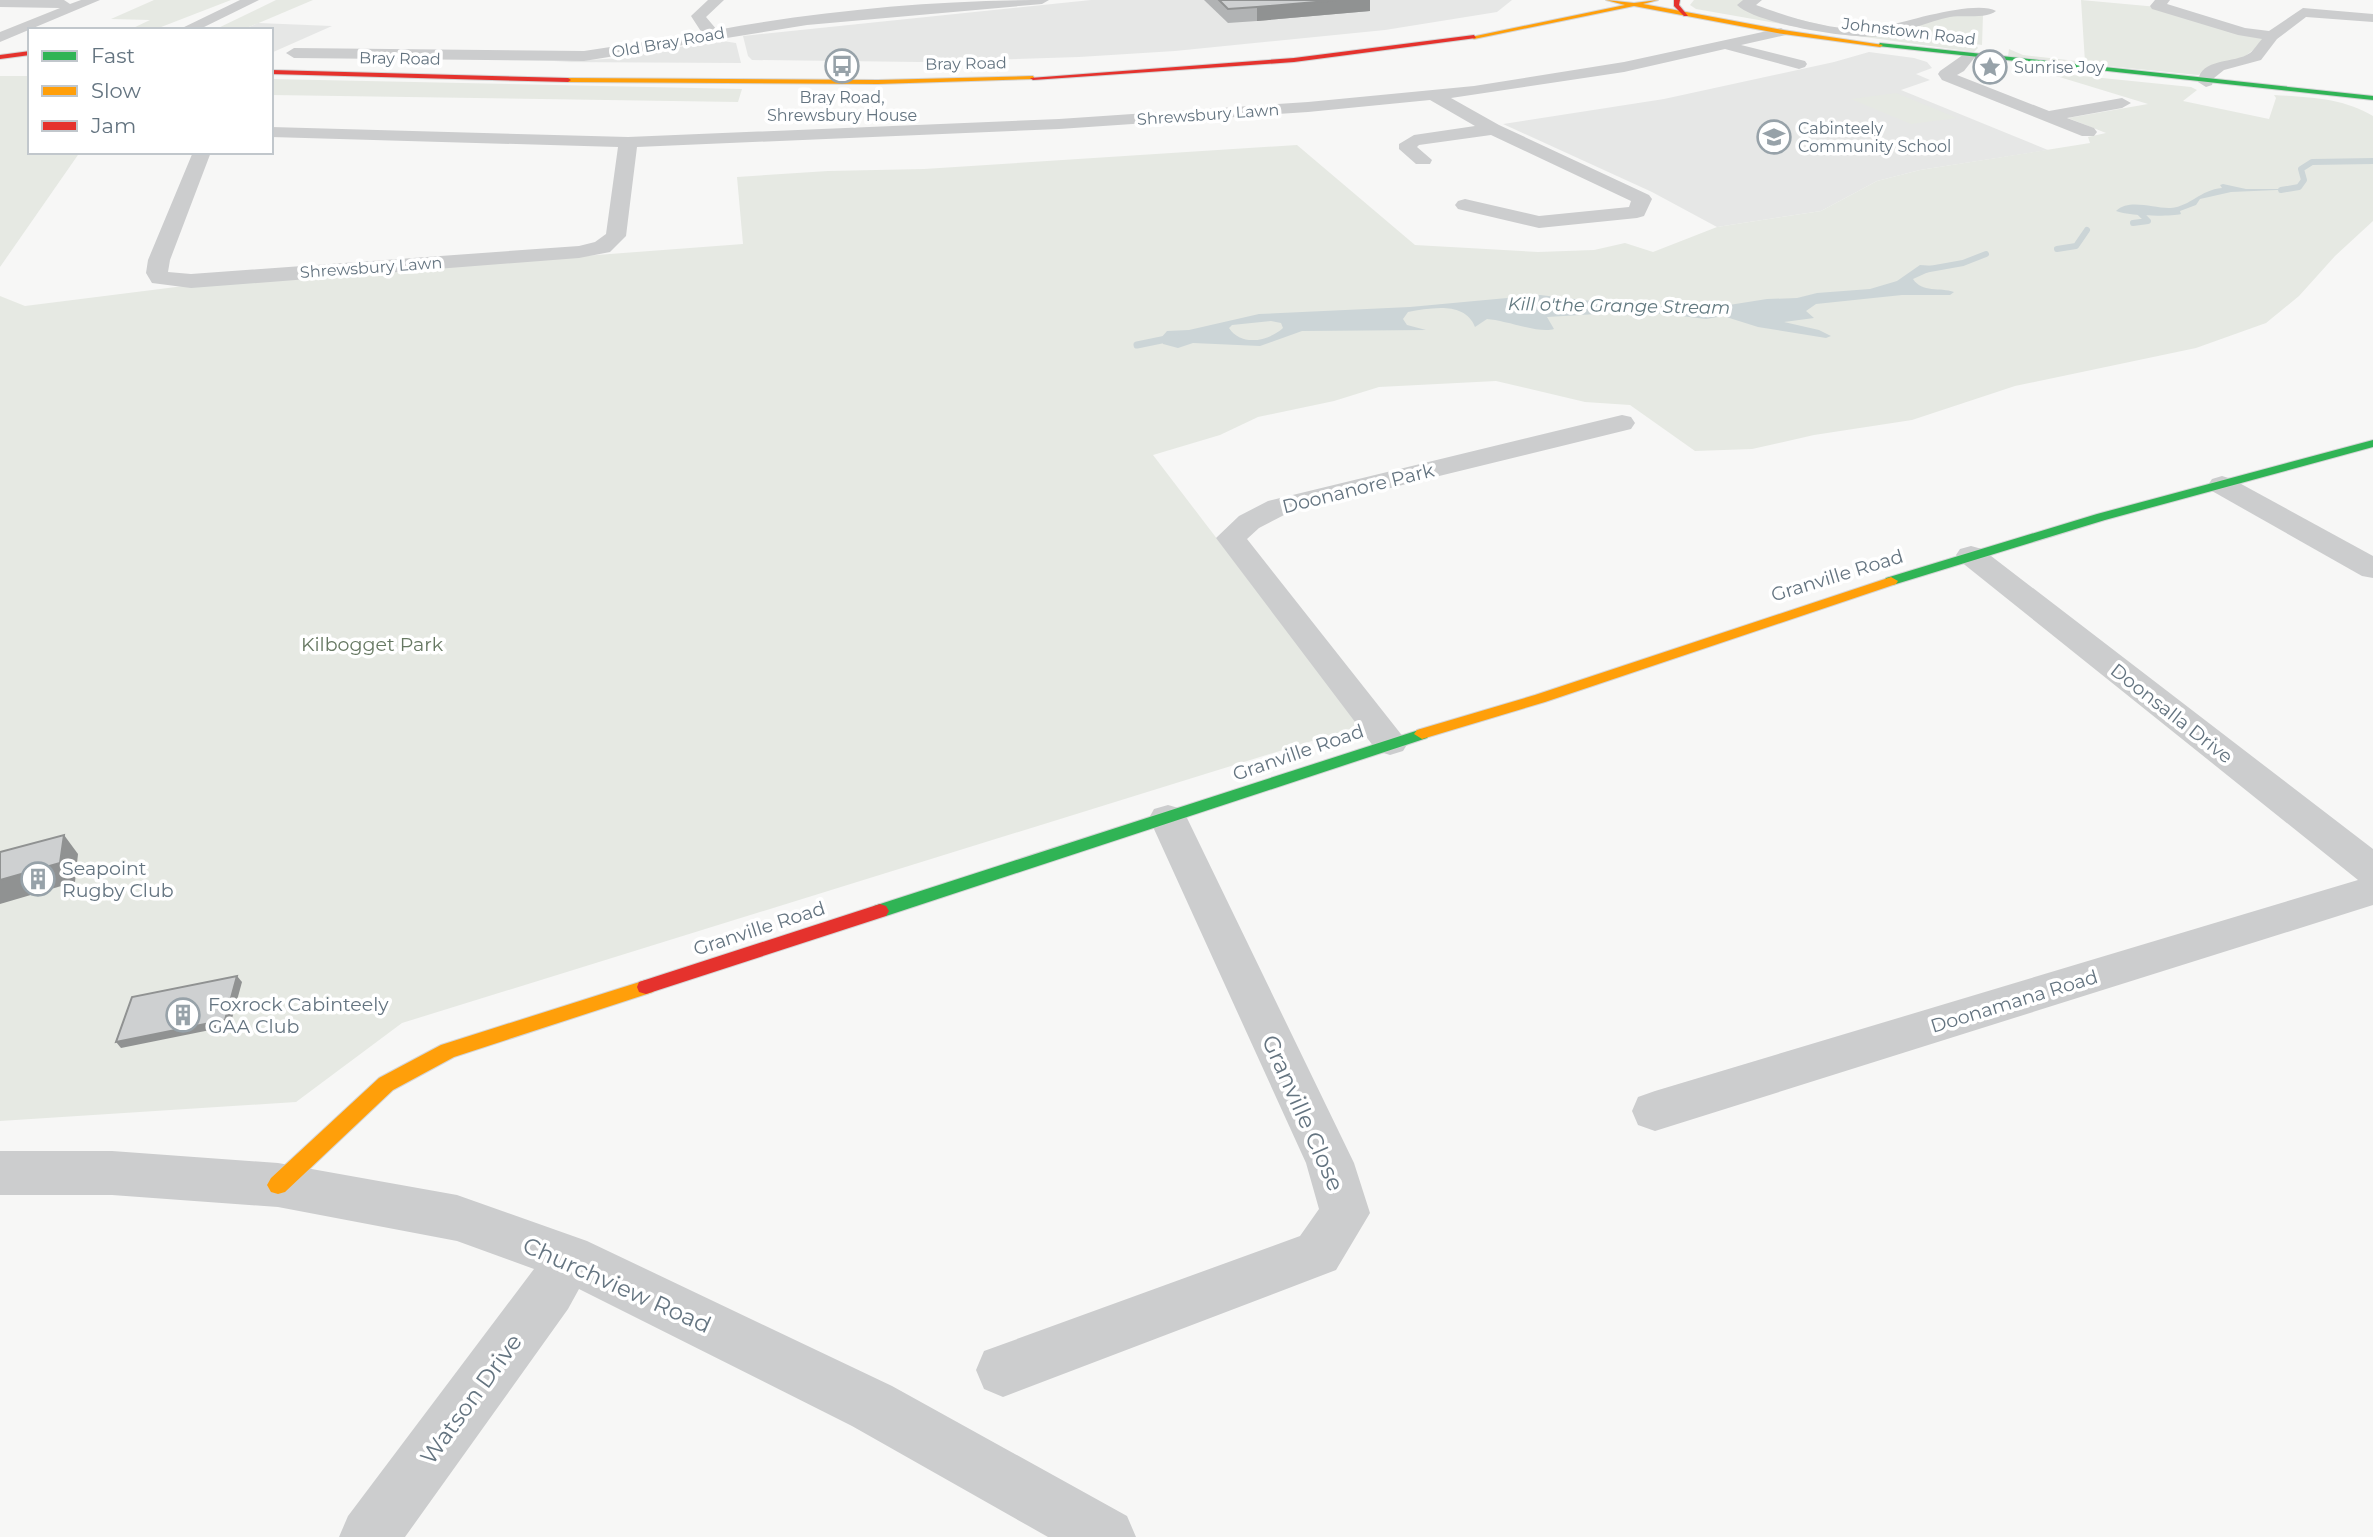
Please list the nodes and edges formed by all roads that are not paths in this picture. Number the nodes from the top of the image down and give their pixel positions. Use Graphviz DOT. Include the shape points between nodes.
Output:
graph roads {
  1 [pos="252,0"];
  2 [pos="717,0"];
  3 [pos="832,0"];
  4 [pos="1042,0"];
  5 [pos="1598,0"];
  6 [pos="1609,0"];
  7 [pos="1656,0"];
  8 [pos="1677,0"];
  9 [pos="1755,0"];
  10 [pos="2163,0"];
  11 [pos="87,2"];
  12 [pos="0,3"];
  13 [pos="938,4"];
  14 [pos="1634,5"];
  15 [pos="856,14"];
  16 [pos="1686,15"];
  17 [pos="1990,18"];
  18 [pos="2373,18"];
  19 [pos="189,28"];
  20 [pos="0,29"];
  21 [pos="19,29"];
  22 [pos="1781,32"];
  23 [pos="712,34"];
  24 [pos="2272,36"];
  25 [pos="0,37"];
  26 [pos="1725,46"];
  27 [pos="294,53"];
  28 [pos="28,54"];
  29 [pos="1967,57"];
  30 [pos="1990,59"];
  31 [pos="28,60"];
  32 [pos="9,64"];
  33 [pos="273,64"];
  34 [pos="1798,64"];
  35 [pos="273,72"];
  36 [pos="2206,82"];
  37 [pos="1433,95"];
  38 [pos="2373,98"];
  39 [pos="2122,103"];
  40 [pos="2048,116"];
  41 [pos="1493,130"];
  42 [pos="273,132"];
  43 [pos="2088,132"];
  44 [pos="628,142"];
  45 [pos="201,154"];
  46 [pos="1423,160"];
  47 [pos="1465,205"];
  48 [pos="1622,423"];
  49 [pos="2373,443"];
  50 [pos="2222,485"];
  51 [pos="1971,555"];
  52 [pos="2373,569"];
  53 [pos="1390,743"];
  54 [pos="1168,818"];
  55 [pos="2373,870"];
  56 [pos="2373,890"];
  57 [pos="1655,1111"];
  58 [pos="0,1173"];
  59 [pos="278,1185"];
  60 [pos="569,1258"];
  61 [pos="1003,1370"];
  62 [pos="1097,1534"];
  63 [pos="369,1537"];
  1 -- 19 [label="street"];
  2 -- 23 [label="street" via="698,16"];
  3 -- 15 [label="street"];
  4 -- 13 [label="street, Old Bray Road"];
  5 -- 33 [label="main road, Bray Road" via="1346,43 1104,65 713,72"];
  6 -- 14 [label="main road, Johnstown Road"];
  7 -- 14 [label="main road, Bray Road"];
  8 -- 16 [label="main road"];
  9 -- 17 [label="street" via="1744,5 1816,26 1870,33 1949,11"];
  10 -- 24 [label="street" via="2157,6"];
  11 -- 12 [label="street"];
  11 -- 21 [label="street"];
  13 -- 15 [label="street, Old Bray Road"];
  14 -- 16 [label="main road, Johnstown Road"];
  14 -- 35 [label="main road, Bray Road" via="1474,38 1342,55 1050,78 705,83"];
  15 -- 23 [label="street, Old Bray Road"];
  16 -- 22 [label="main road, Johnstown Road"];
  17 -- 30 [label="street"];
  18 -- 24 [label="street" via="2303,12"];
  20 -- 21 [label="street"];
  21 -- 25 [label="street"];
  22 -- 26 [label="street, Shrewsbury Lawn"];
  22 -- 29 [label="main road, Johnstown Road"];
  23 -- 27 [label="street, Old Bray Road" via="625,52 570,57"];
  24 -- 36 [label="street" via="2255,57 2218,67"];
  26 -- 34 [label="street"];
  26 -- 37 [label="street, Shrewsbury Lawn" via="1575,75"];
  28 -- 32 [label="main road"];
  29 -- 30 [label="main road, Johnstown Road"];
  29 -- 40 [label="street" via="1946,74 1948,77"];
  30 -- 36 [label="main road, Johnstown Road"];
  31 -- 32 [label="main road"];
  36 -- 38 [label="main road, Johnstown Road"];
  37 -- 41 [label="street"];
  37 -- 44 [label="street, Shrewsbury Lawn" via="1059,124"];
  39 -- 40 [label="street"];
  40 -- 43 [label="street"];
  41 -- 46 [label="street" via="1414,140 1408,149"];
  41 -- 47 [label="street" via="1642,199 1637,212 1552,222"];
  42 -- 44 [label="street, Shrewsbury Lawn"];
  44 -- 45 [label="street, Shrewsbury Lawn" via="617,236 602,247 191,281 160,278 159,260"];
  48 -- 53 [label="street, Doonanore Park" via="1279,507 1249,522 1231,538"];
  49 -- 50 [label="main road, Granville Road"];
  50 -- 51 [label="main road, Granville Road"];
  50 -- 52 [label="street"];
  51 -- 53 [label="main road, Granville Road" via="1494,714"];
  51 -- 55 [label="street, Doonsalla Drive"];
  53 -- 54 [label="main road, Granville Road"];
  54 -- 59 [label="main road, Granville Road" via="448,1051 386,1084"];
  54 -- 61 [label="street, Granville Close" via="1330,1163 1345,1213 1318,1253"];
  56 -- 57 [label="street, Doonamana Road"];
  58 -- 59 [label="street, Churchview Road" via="112,1172"];
  59 -- 60 [label="street, Churchview Road" via="457,1218"];
  60 -- 62 [label="street, Churchview Road" via="872,1406"];
  60 -- 63 [label="street, Watson Drive" via="550,1291"];
}
